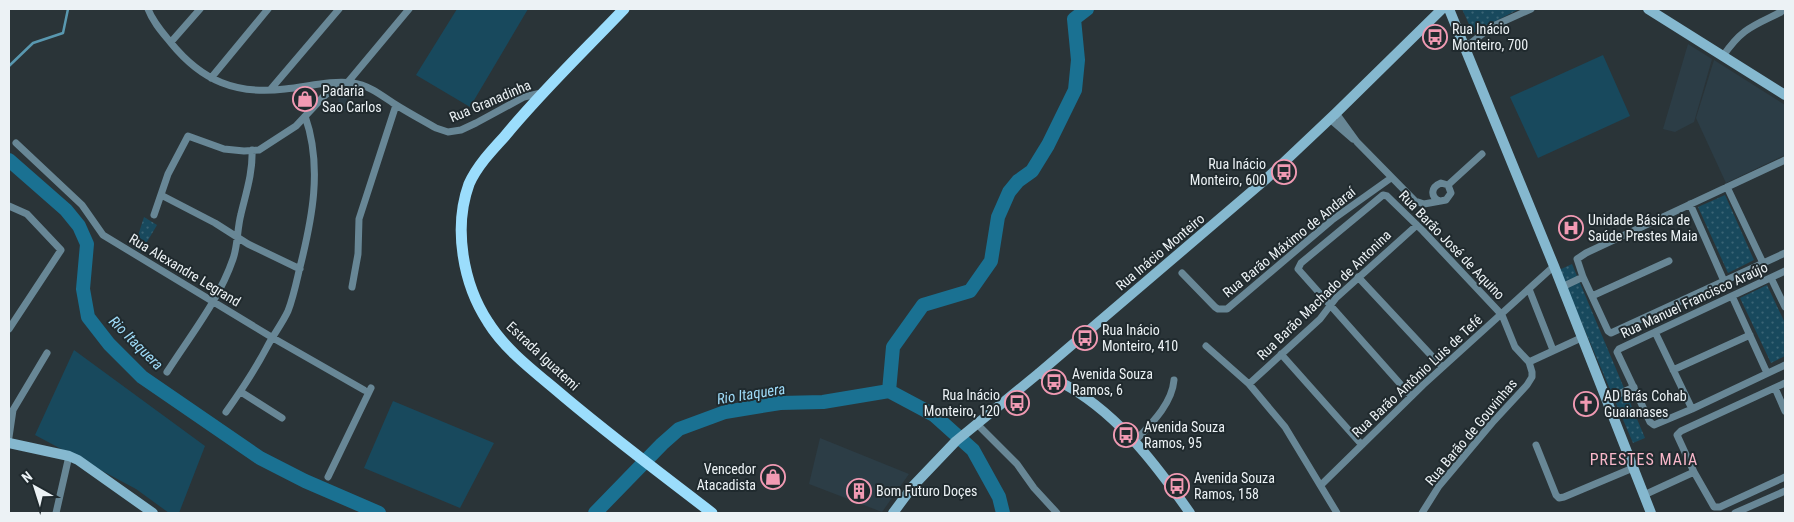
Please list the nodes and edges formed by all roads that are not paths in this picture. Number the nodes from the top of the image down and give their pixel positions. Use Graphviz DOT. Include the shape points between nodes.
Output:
graph roads {
  1 [pos="148,9"];
  2 [pos="200,9"];
  3 [pos="268,9"];
  4 [pos="339,9"];
  5 [pos="409,9"];
  6 [pos="624,9"];
  7 [pos="1442,9"];
  8 [pos="1449,9"];
  9 [pos="1531,9"];
  10 [pos="1648,9"];
  11 [pos="1781,12"];
  12 [pos="171,42"];
  13 [pos="1466,47"];
  14 [pos="1723,56"];
  15 [pos="211,78"];
  16 [pos="348,82"];
  17 [pos="340,83"];
  18 [pos="270,90"];
  19 [pos="541,94"];
  20 [pos="1785,95"];
  21 [pos="396,105"];
  22 [pos="305,116"];
  23 [pos="1333,116"];
  24 [pos="16,143"];
  25 [pos="252,150"];
  26 [pos="1482,154"];
  27 [pos="1785,160"];
  28 [pos="1391,178"];
  29 [pos="1448,185"];
  30 [pos="1728,187"];
  31 [pos="161,194"];
  32 [pos="1439,201"];
  33 [pos="1690,204"];
  34 [pos="9,206"];
  35 [pos="154,215"];
  36 [pos="1417,225"];
  37 [pos="237,238"];
  38 [pos="1785,253"];
  39 [pos="1669,261"];
  40 [pos="1763,263"];
  41 [pos="1554,266"];
  42 [pos="300,268"];
  43 [pos="1785,271"];
  44 [pos="1182,273"];
  45 [pos="1358,277"];
  46 [pos="1583,277"];
  47 [pos="1771,278"];
  48 [pos="1724,281"];
  49 [pos="352,287"];
  50 [pos="1562,287"];
  51 [pos="1529,289"];
  52 [pos="1592,296"];
  53 [pos="1732,296"];
  54 [pos="212,302"];
  55 [pos="1330,306"];
  56 [pos="1785,307"];
  57 [pos="1502,315"];
  58 [pos="9,329"];
  59 [pos="1655,332"];
  60 [pos="1750,335"];
  61 [pos="273,338"];
  62 [pos="1582,338"];
  63 [pos="1206,346"];
  64 [pos="1553,350"];
  65 [pos="48,353"];
  66 [pos="1281,354"];
  67 [pos="1529,362"];
  68 [pos="1785,364"];
  69 [pos="1442,367"];
  70 [pos="1673,370"];
  71 [pos="167,372"];
  72 [pos="1767,373"];
  73 [pos="1039,374"];
  74 [pos="1174,380"];
  75 [pos="1785,383"];
  76 [pos="1249,384"];
  77 [pos="1634,387"];
  78 [pos="1775,388"];
  79 [pos="241,392"];
  80 [pos="1411,396"];
  81 [pos="1606,400"];
  82 [pos="11,409"];
  83 [pos="1692,409"];
  84 [pos="1785,411"];
  85 [pos="226,412"];
  86 [pos="282,418"];
  87 [pos="978,425"];
  88 [pos="9,437"];
  89 [pos="1135,441"];
  90 [pos="9,443"];
  91 [pos="1362,445"];
  92 [pos="1536,445"];
  93 [pos="69,456"];
  94 [pos="1633,468"];
  95 [pos="1694,472"];
  96 [pos="328,477"];
  97 [pos="1785,477"];
  98 [pos="1321,485"];
  99 [pos="1785,491"];
  100 [pos="1644,495"];
  101 [pos="56,513"];
  102 [pos="153,513"];
  103 [pos="712,513"];
  104 [pos="893,513"];
  105 [pos="1057,513"];
  106 [pos="1190,513"];
  107 [pos="1337,513"];
  108 [pos="1422,513"];
  109 [pos="1651,513"];
  110 [pos="1735,513"];
  1 -- 12 [label="street, Rua Granadinha"];
  2 -- 12 [label="street"];
  3 -- 15 [label="street"];
  4 -- 18 [label="street"];
  5 -- 16 [label="street"];
  6 -- 19 [label="main road, Estrada Iguatemi"];
  7 -- 23 [label="street, Rua Inácio Monteiro"];
  8 -- 13 [label="street"];
  9 -- 13 [label="street" via="1491,26"];
  10 -- 14 [label="street"];
  11 -- 14 [label="street" via="1741,33"];
  12 -- 15 [label="street, Rua Granadinha" via="190,64"];
  13 -- 41 [label="street"];
  14 -- 20 [label="street"];
  15 -- 18 [label="street, Rua Granadinha" via="242,89"];
  16 -- 17 [label="street, Rua Granadinha"];
  16 -- 21 [label="street, Rua Granadinha" via="368,88"];
  17 -- 18 [label="street, Rua Granadinha"];
  17 -- 22 [label="street"];
  19 -- 21 [label="street, Rua Granadinha" via="524,97 476,124 454,132 436,128"];
  19 -- 103 [label="main road, Estrada Iguatemi" via="481,164 470,184 461,227 464,260 478,306 489,324 528,366"];
  21 -- 49 [label="street" via="359,219 358,254"];
  22 -- 25 [label="street" via="278,138 259,150"];
  22 -- 42 [label="street" via="313,148 314,190"];
  23 -- 28 [label="street"];
  23 -- 73 [label="street, Rua Inácio Monteiro" via="1265,180"];
  24 -- 54 [label="street, Rua Alexandre Legrand" via="82,205 103,235"];
  25 -- 31 [label="street" via="224,149 188,136"];
  25 -- 37 [label="street" via="251,173"];
  26 -- 29 [label="street"];
  27 -- 30 [label="street"];
  28 -- 32 [label="street" via="1418,204"];
  28 -- 44 [label="street, Rua Barão Máximo de Andaraí" via="1332,220 1227,309 1215,308"];
  29 -- 32 [label="street" via="1450,197"];
  29 -- 32 [label="street" via="1441,183 1434,187 1434,196"];
  30 -- 33 [label="street"];
  30 -- 40 [label="street"];
  31 -- 35 [label="street"];
  31 -- 37 [label="street"];
  33 -- 46 [label="street" via="1578,257"];
  33 -- 48 [label="street"];
  34 -- 58 [label="street" via="27,214 61,250"];
  36 -- 45 [label="street, Rua Barão Machado de Antonina"];
  36 -- 55 [label="street, Rua Barão José de Aquino" via="1383,195 1300,263 1298,271"];
  36 -- 57 [label="street, Rua Barão José de Aquino"];
  37 -- 42 [label="street"];
  37 -- 54 [label="street" via="232,262"];
  38 -- 40 [label="street"];
  39 -- 52 [label="street"];
  40 -- 48 [label="street"];
  41 -- 50 [label="street"];
  41 -- 51 [label="street, Rua Barão Antônio Luis de Tefé"];
  42 -- 61 [label="street" via="288,310"];
  43 -- 47 [label="street, Rua Manuel Francisco Araújo"];
  45 -- 55 [label="street, Rua Barão Machado de Antonina"];
  45 -- 69 [label="street"];
  46 -- 50 [label="street"];
  46 -- 52 [label="street"];
  47 -- 53 [label="street, Rua Manuel Francisco Araújo"];
  47 -- 56 [label="street"];
  48 -- 52 [label="street" via="1613,333 1608,331"];
  50 -- 62 [label="street"];
  51 -- 57 [label="street, Rua Barão Antônio Luis de Tefé"];
  51 -- 64 [label="street"];
  53 -- 59 [label="street, Rua Manuel Francisco Araújo"];
  53 -- 60 [label="street"];
  54 -- 61 [label="street, Rua Alexandre Legrand"];
  54 -- 71 [label="street"];
  55 -- 66 [label="street, Rua Barão Machado de Antonina"];
  55 -- 80 [label="street"];
  57 -- 67 [label="street, Rua Barão José de Aquino" via="1515,347"];
  57 -- 69 [label="street, Rua Barão Antônio Luis de Tefé"];
  59 -- 70 [label="street"];
  59 -- 77 [label="street, Rua Manuel Francisco Araújo" via="1619,349 1617,354"];
  60 -- 70 [label="street"];
  60 -- 72 [label="street"];
  61 -- 79 [label="street"];
  61 -- 96 [label="street, Rua Alexandre Legrand" via="368,389"];
  62 -- 64 [label="street"];
  62 -- 81 [label="street"];
  63 -- 76 [label="street"];
  64 -- 67 [label="street"];
  65 -- 82 [label="street"];
  66 -- 76 [label="street, Rua Barão Machado de Antonina"];
  66 -- 91 [label="street"];
  67 -- 108 [label="street, Rua Barão de Gouvinhas" via="1530,381 1439,486"];
  68 -- 72 [label="street"];
  69 -- 80 [label="street, Rua Barão Antônio Luis de Tefé"];
  70 -- 83 [label="street"];
  72 -- 83 [label="street"];
  73 -- 87 [label="street, Rua Inácio Monteiro"];
  73 -- 89 [label="street" via="1078,393"];
  74 -- 89 [label="street" via="1167,402"];
  75 -- 78 [label="street"];
  76 -- 98 [label="street" via="1285,427"];
  77 -- 81 [label="street"];
  77 -- 83 [label="street" via="1650,422 1657,425"];
  78 -- 84 [label="street"];
  78 -- 95 [label="street" via="1677,435"];
  79 -- 85 [label="street"];
  79 -- 86 [label="street"];
  80 -- 91 [label="street, Rua Barão Antônio Luis de Tefé"];
  81 -- 94 [label="street"];
  82 -- 88 [label="street"];
  87 -- 104 [label="street, Rua Inácio Monteiro" via="956,442 920,479"];
  87 -- 105 [label="street" via="1017,464"];
  89 -- 106 [label="street"];
  90 -- 93 [label="street"];
  91 -- 98 [label="street, Rua Barão Antônio Luis de Tefé"];
  92 -- 94 [label="street" via="1560,498"];
  93 -- 101 [label="street"];
  93 -- 102 [label="street"];
  94 -- 100 [label="street"];
  95 -- 97 [label="street" via="1716,508"];
  95 -- 100 [label="street"];
  98 -- 107 [label="street"];
  99 -- 110 [label="street"];
  100 -- 109 [label="street"];
}
